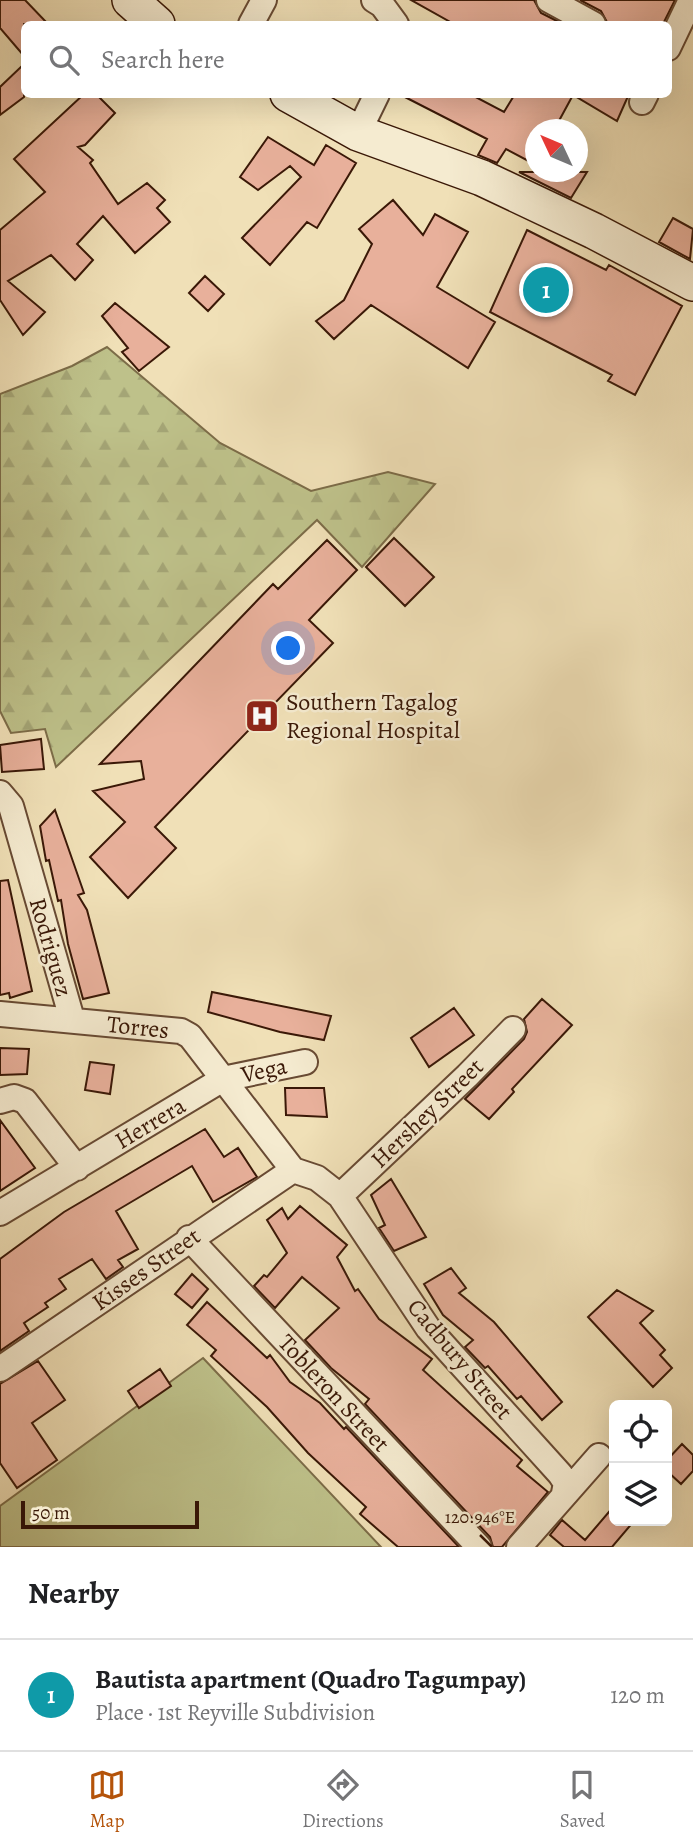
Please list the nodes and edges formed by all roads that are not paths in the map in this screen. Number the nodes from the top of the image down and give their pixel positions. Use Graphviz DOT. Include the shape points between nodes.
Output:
graph roads {
  1 [pos="130,0"];
  2 [pos="264,0"];
  3 [pos="374,0"];
  4 [pos="549,0"];
  5 [pos="691,0"];
  6 [pos="154,21"];
  7 [pos="253,21"];
  8 [pos="394,21"];
  9 [pos="588,21"];
  10 [pos="672,40"];
  11 [pos="295,98"];
  12 [pos="375,98"];
  13 [pos="358,133"];
  14 [pos="693,283"];
  15 [pos="2,794"];
  16 [pos="0,1014"];
  17 [pos="72,1020"];
  18 [pos="513,1029"];
  19 [pos="305,1062"];
  20 [pos="223,1079"];
  21 [pos="0,1101"];
  22 [pos="77,1168"];
  23 [pos="293,1170"];
  24 [pos="340,1195"];
  25 [pos="0,1213"];
  26 [pos="189,1238"];
  27 [pos="0,1369"];
  28 [pos="599,1456"];
  29 [pos="564,1493"];
  30 [pos="478,1547"];
  31 [pos="519,1547"];
  1 -- 6 [label="street"];
  2 -- 7 [label="street"];
  3 -- 8 [label="street"];
  4 -- 9 [label="street"];
  5 -- 10 [label="street"];
  11 -- 13 [label="street"];
  12 -- 13 [label="street"];
  13 -- 14 [label="street" via="482,178"];
  15 -- 17 [label="street, Rodriguez" via="10,806"];
  16 -- 17 [label="street, Torres"];
  17 -- 20 [label="street, Torres" via="181,1031 197,1042"];
  18 -- 24 [label="street, Hershey Street"];
  19 -- 20 [label="street, Vega"];
  20 -- 22 [label="street, Herrera"];
  20 -- 23 [label="street, Torres"];
  21 -- 22 [label="street" via="13,1097 25,1101"];
  22 -- 25 [label="street, Herrera"];
  23 -- 24 [label="street, Cadbury Street" via="317,1178"];
  23 -- 26 [label="street, Kisses Street"];
  24 -- 29 [label="street, Cadbury Street" via="428,1328 560,1474 566,1483"];
  26 -- 27 [label="street, Kisses Street"];
  26 -- 30 [label="street, Tobleron Street"];
  28 -- 29 [label="street"];
  29 -- 31 [label="street"];
}
